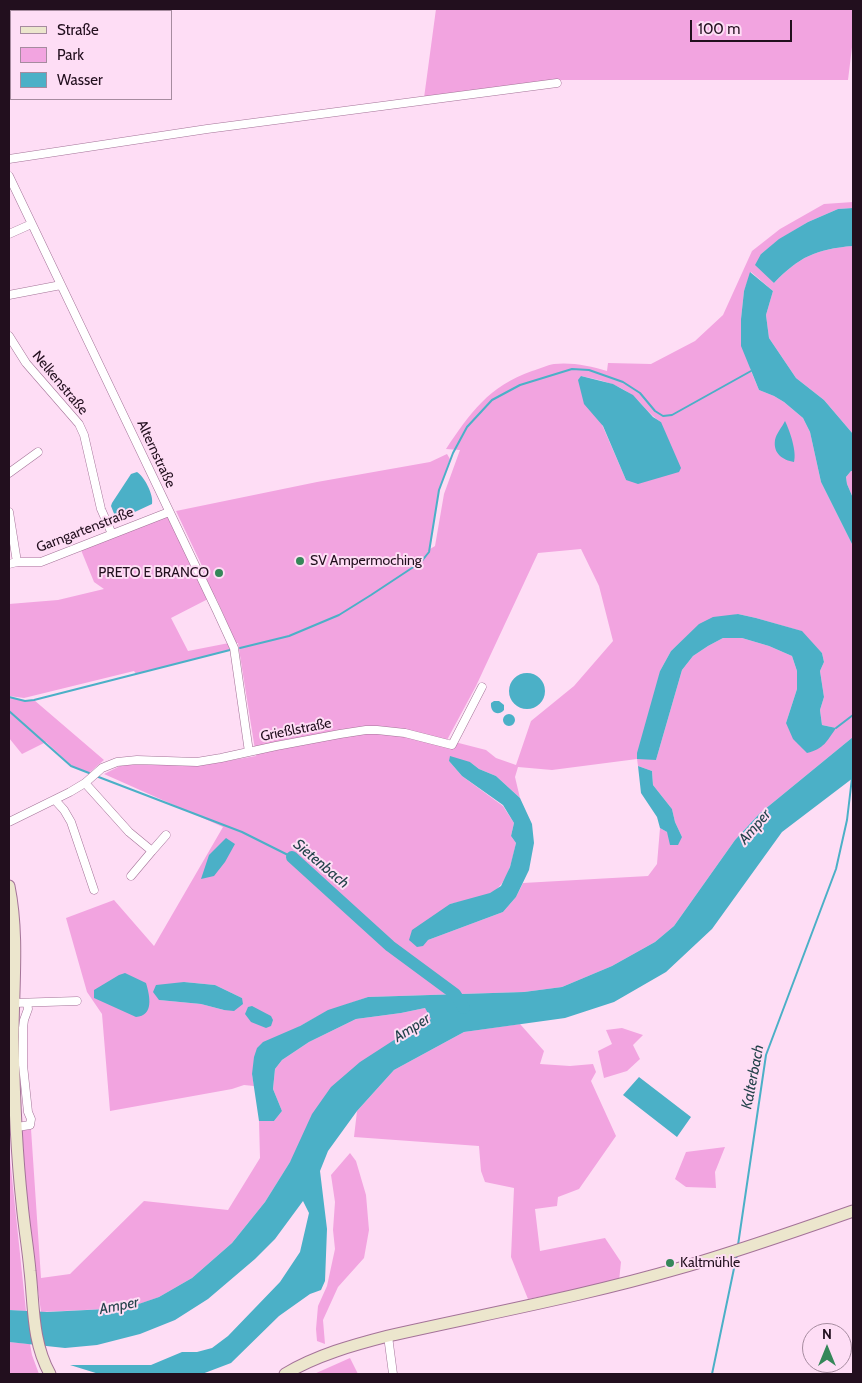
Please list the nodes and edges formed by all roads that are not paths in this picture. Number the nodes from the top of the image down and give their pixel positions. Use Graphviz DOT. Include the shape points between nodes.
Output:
graph roads {
  1 [pos="557,83"];
  2 [pos="9,159"];
  3 [pos="9,176"];
  4 [pos="27,226"];
  5 [pos="9,234"];
  6 [pos="61,285"];
  7 [pos="9,295"];
  8 [pos="9,336"];
  9 [pos="38,452"];
  10 [pos="9,473"];
  11 [pos="9,512"];
  12 [pos="169,512"];
  13 [pos="112,534"];
  14 [pos="13,563"];
  15 [pos="482,687"];
  16 [pos="249,752"];
  17 [pos="85,784"];
  18 [pos="55,800"];
  19 [pos="9,822"];
  20 [pos="166,835"];
  21 [pos="152,851"];
  22 [pos="131,876"];
  23 [pos="9,888"];
  24 [pos="94,890"];
  25 [pos="77,1002"];
  26 [pos="14,1003"];
  27 [pos="27,1003"];
  28 [pos="17,1127"];
  29 [pos="853,1211"];
  30 [pos="388,1336"];
  31 [pos="50,1374"];
  32 [pos="285,1374"];
  33 [pos="393,1374"];
  1 -- 2 [label="street" via="207,129"];
  3 -- 6 [label="street, Alternstraße"];
  4 -- 5 [label="street"];
  6 -- 7 [label="street"];
  6 -- 12 [label="street, Alternstraße"];
  8 -- 13 [label="street, Nelkenstraße" via="26,363 79,424 100,509"];
  9 -- 10 [label="street"];
  11 -- 14 [label="street"];
  12 -- 13 [label="street, Garngartenstraße"];
  12 -- 16 [label="street, Alternstraße" via="234,648"];
  13 -- 14 [label="street, Garngartenstraße" via="41,562"];
  15 -- 16 [label="street, Grießlstraße" via="452,745 405,733 377,730"];
  16 -- 17 [label="street, Grießlstraße" via="197,762 117,762 102,768"];
  17 -- 18 [label="street, Grießlstraße"];
  17 -- 21 [label="street" via="129,832"];
  18 -- 19 [label="street, Grießlstraße"];
  18 -- 24 [label="street" via="71,822"];
  20 -- 21 [label="street"];
  21 -- 22 [label="street"];
  23 -- 26 [label="main road" via="14,941"];
  25 -- 27 [label="street"];
  26 -- 27 [label="street"];
  26 -- 28 [label="main road"];
  27 -- 28 [label="street" via="23,1064 31,1119 30,1125"];
  28 -- 31 [label="main road" via="34,1326 38,1346"];
  29 -- 30 [label="main road" via="752,1246 628,1282"];
  30 -- 32 [label="main road" via="326,1355"];
  30 -- 33 [label="street"];
}
